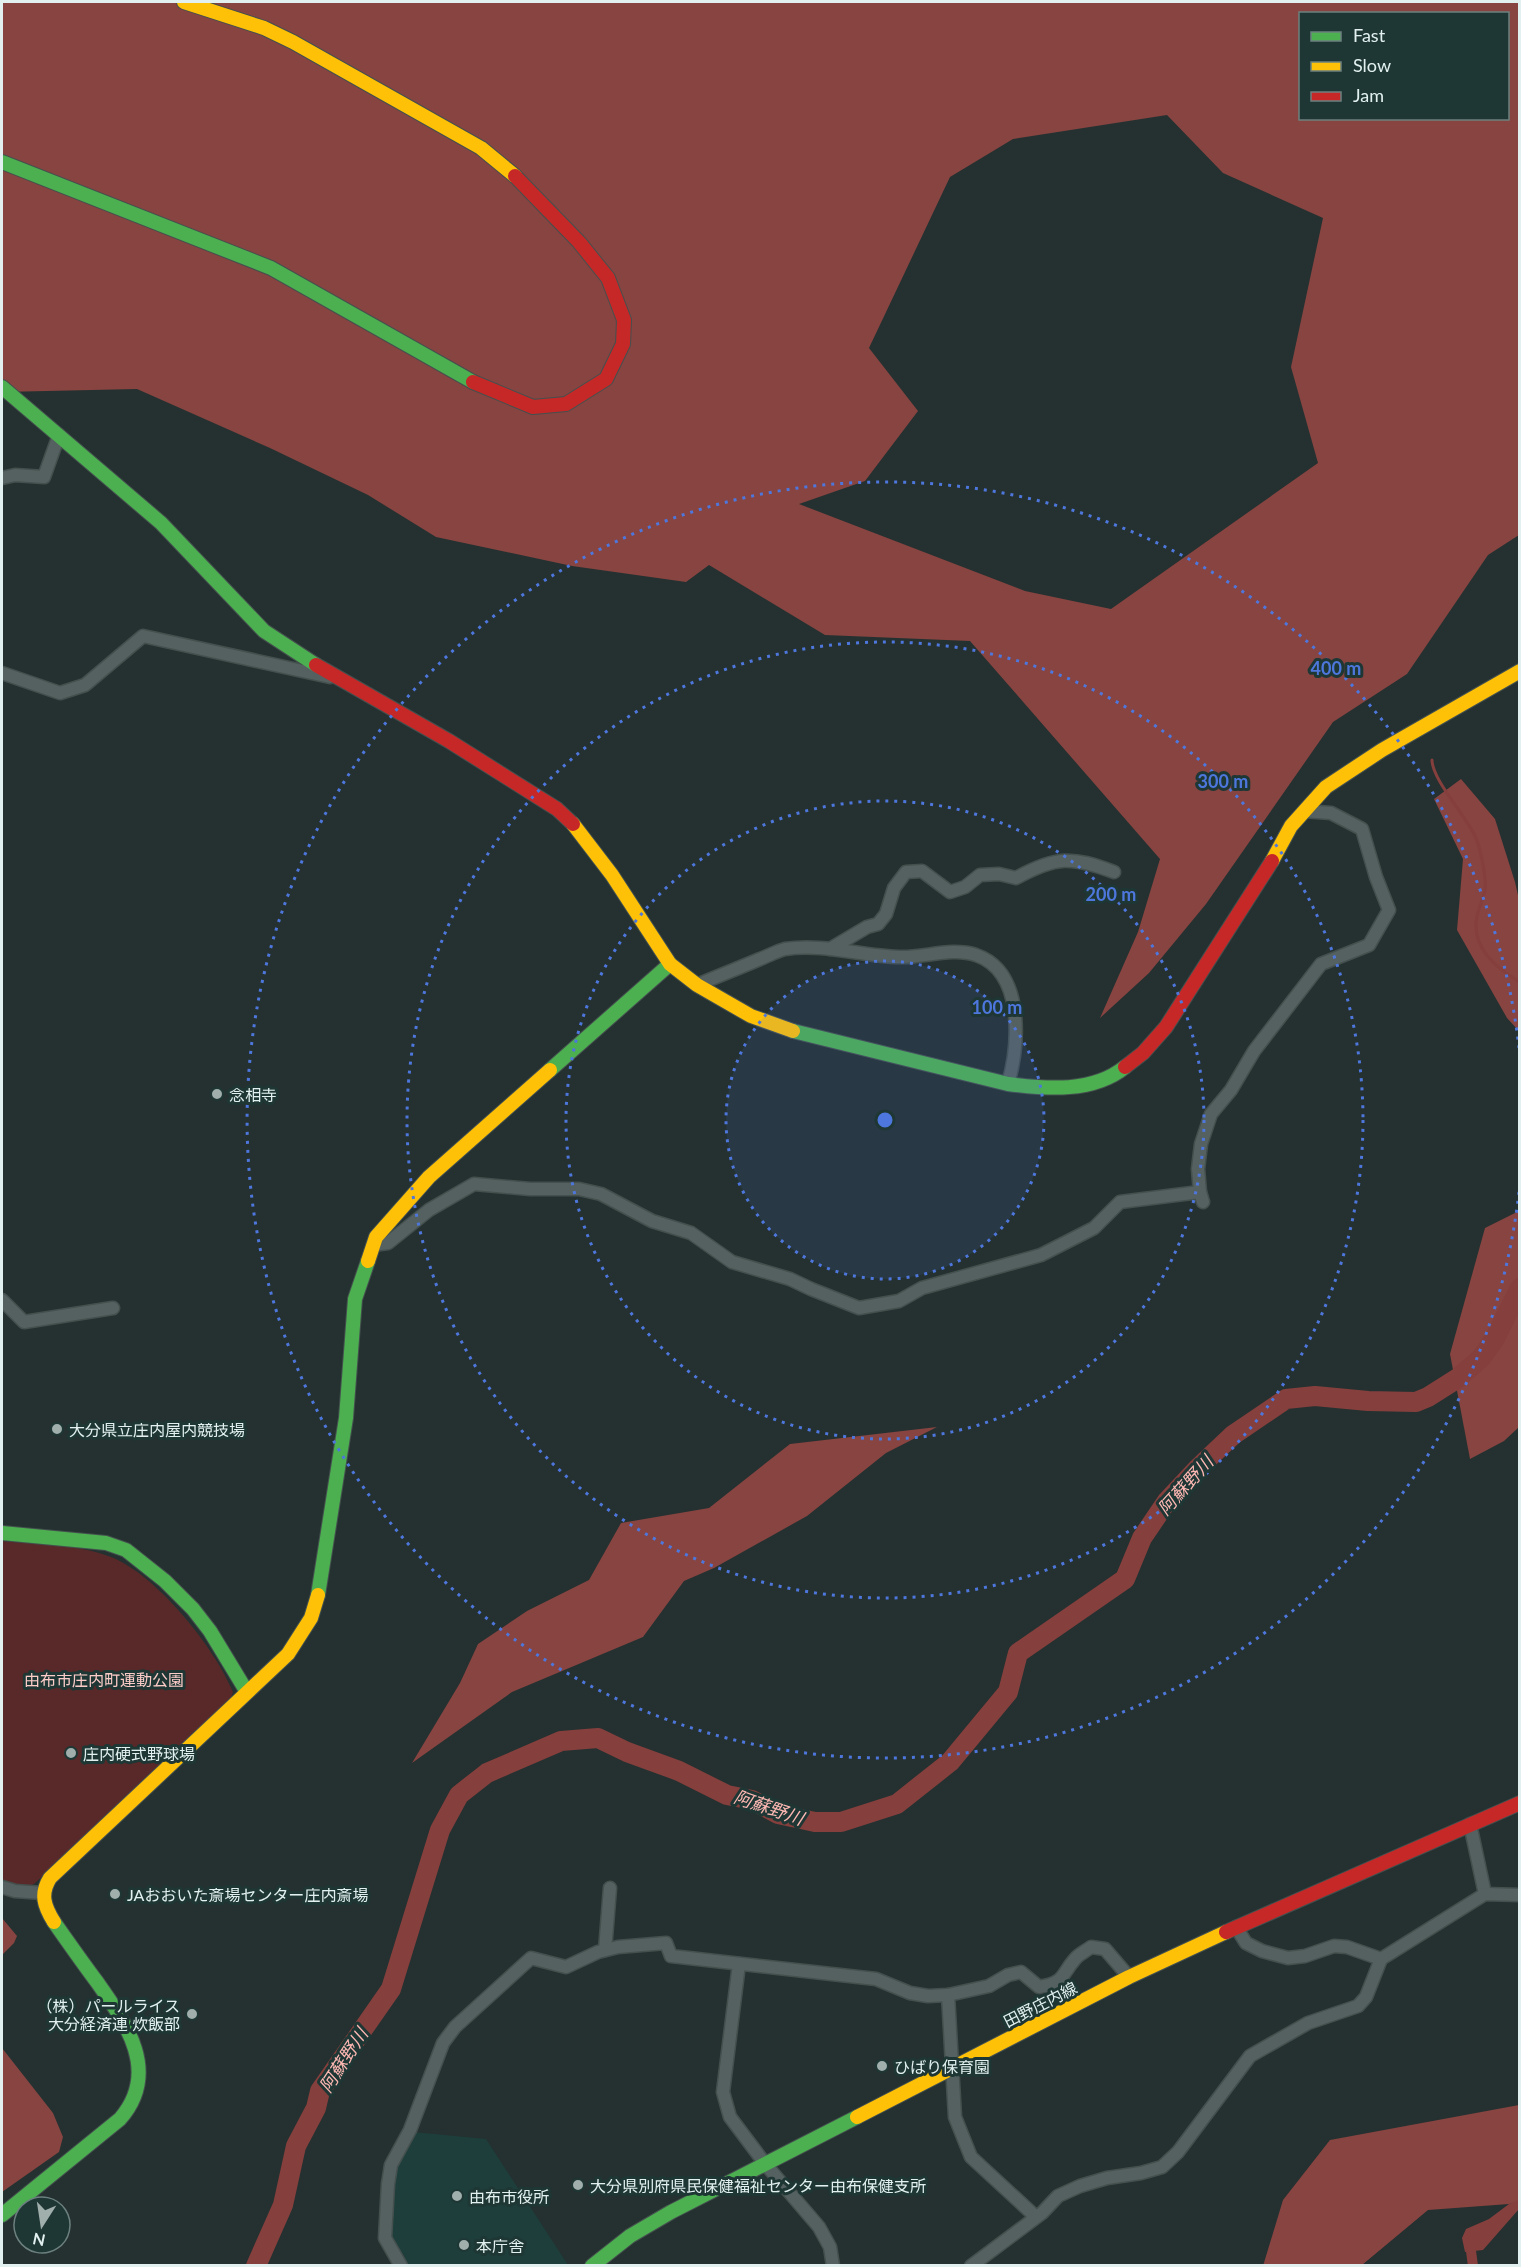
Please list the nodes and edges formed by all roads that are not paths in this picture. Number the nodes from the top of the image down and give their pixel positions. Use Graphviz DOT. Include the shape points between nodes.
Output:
graph roads {
  1 [pos="184,2"];
  2 [pos="2,162"];
  3 [pos="2,387"];
  4 [pos="59,435"];
  5 [pos="2,478"];
  6 [pos="1520,671"];
  7 [pos="2,673"];
  8 [pos="338,678"];
  9 [pos="1304,811"];
  10 [pos="1114,872"];
  11 [pos="830,949"];
  12 [pos="670,964"];
  13 [pos="696,985"];
  14 [pos="1008,1084"];
  15 [pos="373,1245"];
  16 [pos="2,1300"];
  17 [pos="112,1308"];
  18 [pos="2,1533"];
  19 [pos="248,1692"];
  20 [pos="1520,1803"];
  21 [pos="1470,1824"];
  22 [pos="2,1887"];
  23 [pos="610,1888"];
  24 [pos="42,1893"];
  25 [pos="1485,1894"];
  26 [pos="1520,1895"];
  27 [pos="1236,1927"];
  28 [pos="605,1950"];
  29 [pos="1381,1959"];
  30 [pos="739,1964"];
  31 [pos="1129,1977"];
  32 [pos="948,1995"];
  33 [pos="951,2069"];
  34 [pos="766,2165"];
  35 [pos="2,2215"];
  36 [pos="1036,2217"];
  37 [pos="401,2265"];
  38 [pos="592,2265"];
  39 [pos="833,2265"];
  40 [pos="971,2265"];
  1 -- 2 [label="street" via="264,28 293,42 481,148 507,168 536,195 608,278 624,321 623,344 606,380 566,404 533,407 480,386 272,268"];
  3 -- 4 [label="street"];
  4 -- 5 [label="street" via="44,477"];
  4 -- 8 [label="street" via="161,523 264,631"];
  6 -- 9 [label="street" via="1382,750 1326,787"];
  7 -- 8 [label="street" via="60,693 85,685 143,636"];
  8 -- 12 [label="street" via="557,809 612,875"];
  9 -- 14 [label="street" via="1290,826 1268,868 1166,1027 1143,1053 1118,1073 1088,1084 1044,1089"];
  9 -- 15 [label="street" via="1331,813 1362,828 1389,910 1369,945 1321,963 1211,1114 1198,1168 1201,1197 1120,1202 1094,1228 1041,1255 922,1288 899,1301 859,1308 790,1279 732,1262 692,1233 652,1221 601,1194 579,1189 474,1184 429,1210 388,1243"];
  10 -- 11 [label="street" via="1067,859 1041,865 1016,878 980,875 950,892 922,871 906,872 878,924"];
  11 -- 13 [label="street" via="784,949"];
  11 -- 14 [label="street" via="900,957 949,952 976,955 998,969 1015,1009 1016,1038"];
  12 -- 13 [label="street"];
  12 -- 15 [label="street" via="429,1177"];
  13 -- 14 [label="street" via="752,1016 794,1032"];
  15 -- 19 [label="street" via="354,1299 346,1418 319,1590 311,1618 288,1654"];
  16 -- 17 [label="street" via="24,1322"];
  18 -- 19 [label="street" via="106,1543 126,1550 193,1609"];
  19 -- 24 [label="street" via="65,1862"];
  20 -- 21 [label="street, 田野庄内線"];
  21 -- 25 [label="street"];
  21 -- 27 [label="street, 田野庄内線"];
  22 -- 24 [label="street"];
  23 -- 28 [label="street"];
  24 -- 35 [label="street" via="45,1910 129,2030 138,2055 138,2079 132,2102 120,2119"];
  25 -- 26 [label="street"];
  25 -- 29 [label="street"];
  27 -- 29 [label="street" via="1246,1943 1288,1958 1334,1946"];
  27 -- 31 [label="street, 田野庄内線"];
  28 -- 30 [label="street" via="666,1943 671,1956"];
  28 -- 37 [label="street" via="566,1967 531,1958 455,2027 443,2043 389,2174 385,2238"];
  29 -- 36 [label="street" via="1366,1997 1358,2006 1308,2023 1250,2056 1178,2152 1162,2167 1080,2186 1058,2196"];
  30 -- 32 [label="street" via="876,1979 910,1993"];
  30 -- 34 [label="street" via="723,2092 730,2117"];
  31 -- 32 [label="street" via="1105,1949 1091,1947 1076,1958 1064,1977 1050,1985 1039,1987 1021,1972 988,1986"];
  31 -- 33 [label="street, 田野庄内線"];
  32 -- 33 [label="street"];
  33 -- 34 [label="street, 田野庄内線"];
  33 -- 36 [label="street" via="955,2118 971,2157"];
  34 -- 38 [label="street, 田野庄内線" via="650,2223"];
  34 -- 39 [label="street" via="819,2228 830,2247"];
  36 -- 40 [label="street"];
}
